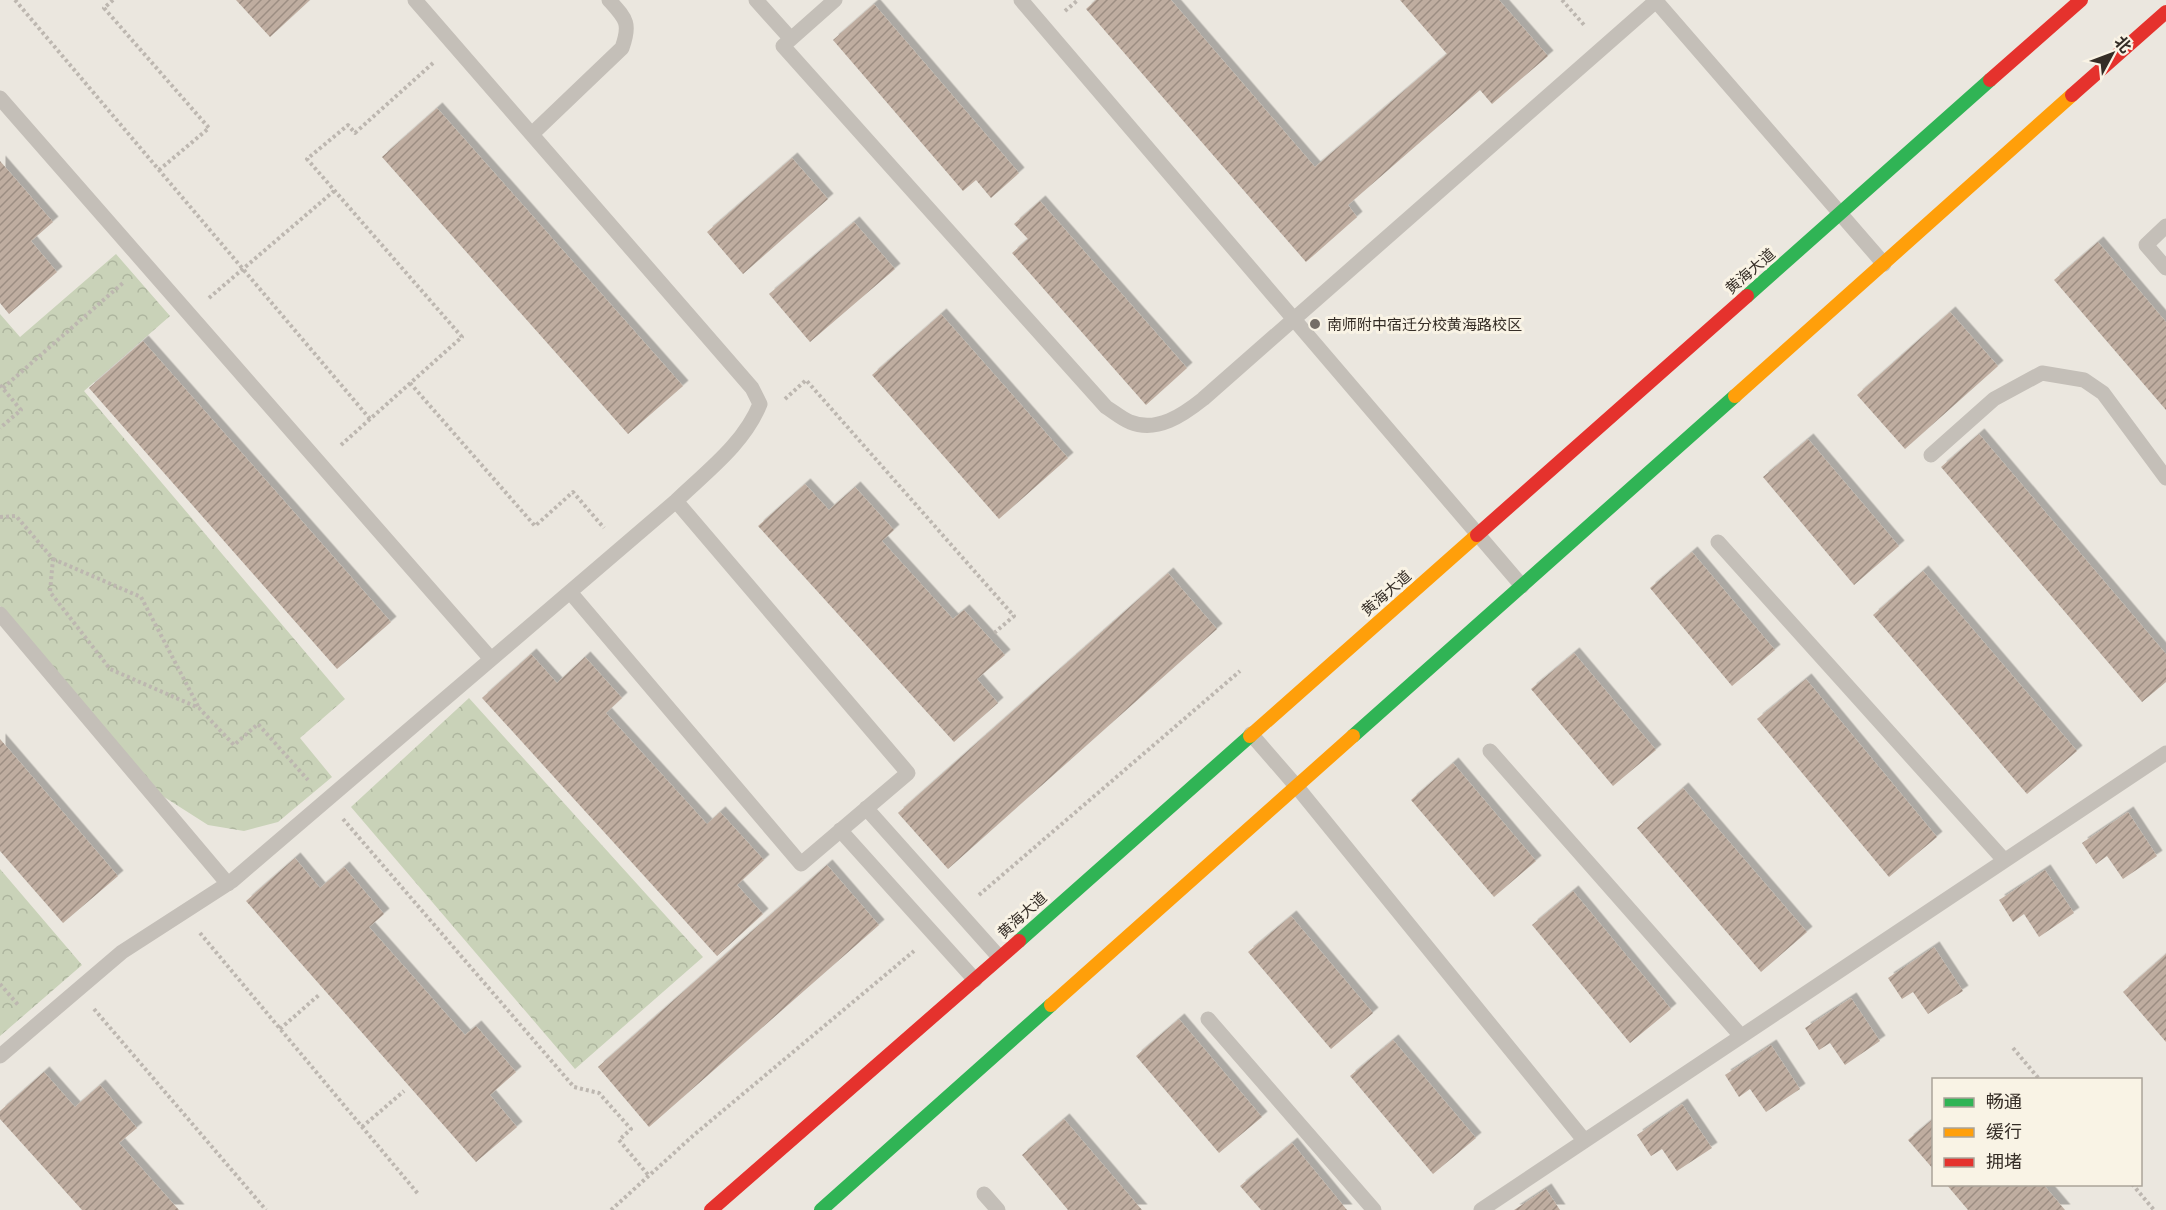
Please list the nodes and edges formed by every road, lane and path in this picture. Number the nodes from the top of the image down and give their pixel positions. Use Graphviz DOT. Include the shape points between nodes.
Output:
graph roads {
  1 [pos="15,0"];
  2 [pos="113,0"];
  3 [pos="416,0"];
  4 [pos="609,0"];
  5 [pos="756,0"];
  6 [pos="835,0"];
  7 [pos="1021,0"];
  8 [pos="1562,0"];
  9 [pos="2081,0"];
  10 [pos="1657,1"];
  11 [pos="2166,12"];
  12 [pos="790,39"];
  13 [pos="454,44"];
  14 [pos="1604,47"];
  15 [pos="0,98"];
  16 [pos="532,134"];
  17 [pos="159,170"];
  18 [pos="334,191"];
  19 [pos="1840,213"];
  20 [pos="2166,226"];
  21 [pos="145,264"];
  22 [pos="1884,264"];
  23 [pos="2166,268"];
  24 [pos="243,269"];
  25 [pos="189,315"];
  26 [pos="1294,319"];
  27 [pos="410,383"];
  28 [pos="1,387"];
  29 [pos="782,402"];
  30 [pos="370,419"];
  31 [pos="0,428"];
  32 [pos="1931,454"];
  33 [pos="320,464"];
  34 [pos="2166,478"];
  35 [pos="676,501"];
  36 [pos="1478,534"];
  37 [pos="1718,542"];
  38 [pos="622,548"];
  39 [pos="52,559"];
  40 [pos="1522,586"];
  41 [pos="570,592"];
  42 [pos="0,614"];
  43 [pos="993,634"];
  44 [pos="491,659"];
  45 [pos="200,708"];
  46 [pos="1251,734"];
  47 [pos="1490,751"];
  48 [pos="2166,753"];
  49 [pos="1297,787"];
  50 [pos="866,808"];
  51 [pos="840,830"];
  52 [pos="2004,860"];
  53 [pos="228,884"];
  54 [pos="183,913"];
  55 [pos="999,957"];
  56 [pos="975,980"];
  57 [pos="78,990"];
  58 [pos="320,994"];
  59 [pos="1208,1019"];
  60 [pos="280,1029"];
  61 [pos="1741,1036"];
  62 [pos="2013,1048"];
  63 [pos="0,1056"];
  64 [pos="2038,1078"];
  65 [pos="404,1091"];
  66 [pos="362,1127"];
  67 [pos="1584,1140"];
  68 [pos="2133,1186"];
  69 [pos="984,1194"];
  70 [pos="419,1195"];
  71 [pos="266,1210"];
  72 [pos="711,1210"];
  73 [pos="821,1210"];
  74 [pos="998,1210"];
  75 [pos="1374,1210"];
  76 [pos="1481,1210"];
  77 [pos="2154,1210"];
  1 -- 17 [label="path"];
  2 -- 17 [label="path" via="104,8 209,128"];
  3 -- 13 [label="lane"];
  4 -- 16 [label="lane" via="625,18 628,32 622,48"];
  5 -- 12 [label="lane"];
  6 -- 12 [label="lane"];
  7 -- 26 [label="lane"];
  8 -- 14 [label="path"];
  9 -- 19 [label="street, 黄海大道"];
  10 -- 14 [label="lane"];
  10 -- 19 [label="lane"];
  11 -- 22 [label="street"];
  12 -- 26 [label="lane" via="783,46 1106,407 1129,422 1148,427 1187,412"];
  13 -- 16 [label="lane"];
  13 -- 18 [label="path" via="355,133 348,125 307,159"];
  14 -- 26 [label="lane"];
  15 -- 21 [label="lane"];
  16 -- 35 [label="lane" via="752,388 760,404 742,437"];
  17 -- 24 [label="path"];
  18 -- 24 [label="path"];
  18 -- 27 [label="path" via="462,337"];
  19 -- 22 [label="lane"];
  19 -- 36 [label="street, 黄海大道"];
  20 -- 23 [label="lane" via="2146,245"];
  21 -- 25 [label="lane"];
  21 -- 28 [label="path"];
  22 -- 40 [label="street"];
  24 -- 25 [label="path"];
  24 -- 30 [label="path"];
  25 -- 33 [label="lane"];
  26 -- 36 [label="lane"];
  27 -- 30 [label="path"];
  27 -- 38 [label="path" via="535,526 573,492"];
  28 -- 31 [label="path" via="21,410"];
  29 -- 43 [label="path" via="806,380 1014,616"];
  30 -- 33 [label="path"];
  32 -- 34 [label="lane" via="1994,399 2042,373 2084,380 2103,393"];
  33 -- 44 [label="lane"];
  35 -- 38 [label="lane"];
  35 -- 50 [label="lane" via="908,773"];
  36 -- 40 [label="lane"];
  36 -- 46 [label="street, 黄海大道"];
  37 -- 52 [label="lane"];
  38 -- 41 [label="lane"];
  39 -- 45 [label="path" via="141,597"];
  40 -- 49 [label="street"];
  41 -- 44 [label="lane"];
  41 -- 51 [label="lane" via="801,864"];
  42 -- 53 [label="lane"];
  44 -- 53 [label="lane"];
  46 -- 49 [label="lane"];
  46 -- 55 [label="street, 黄海大道"];
  47 -- 61 [label="lane"];
  48 -- 52 [label="lane"];
  49 -- 67 [label="lane"];
  49 -- 73 [label="street"];
  50 -- 51 [label="lane"];
  50 -- 55 [label="lane"];
  51 -- 56 [label="lane"];
  52 -- 61 [label="lane"];
  53 -- 54 [label="lane"];
  54 -- 57 [label="lane" via="122,952"];
  54 -- 60 [label="path"];
  55 -- 56 [label="street, 黄海大道"];
  56 -- 72 [label="street, 黄海大道"];
  57 -- 63 [label="lane"];
  57 -- 71 [label="path"];
  58 -- 60 [label="path"];
  59 -- 75 [label="lane"];
  60 -- 66 [label="path"];
  61 -- 67 [label="lane"];
  62 -- 64 [label="path"];
  65 -- 66 [label="path"];
  66 -- 70 [label="path"];
  67 -- 76 [label="lane"];
  68 -- 77 [label="path"];
  69 -- 74 [label="lane"];
}
